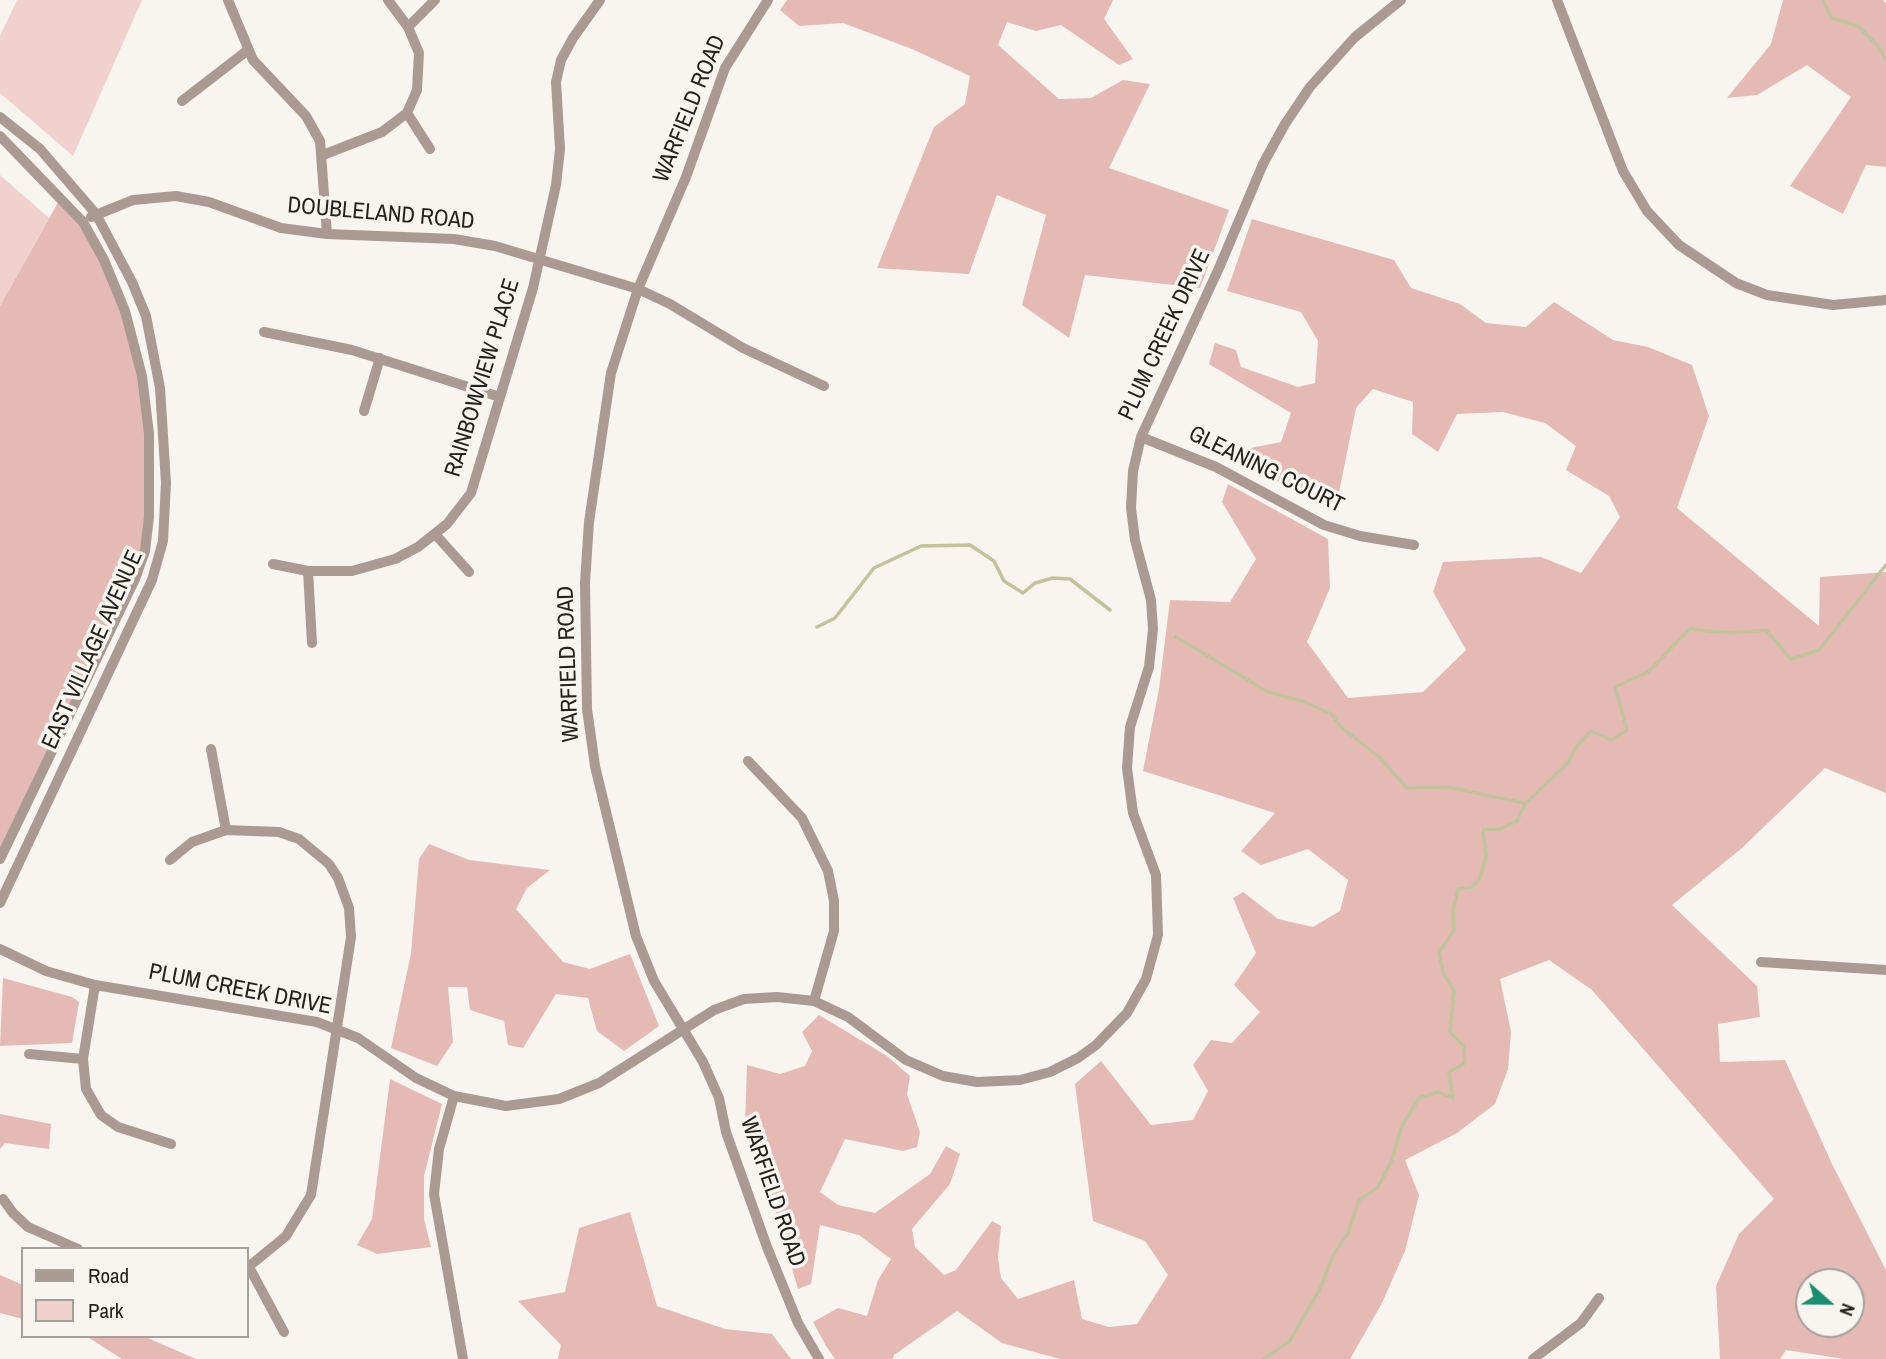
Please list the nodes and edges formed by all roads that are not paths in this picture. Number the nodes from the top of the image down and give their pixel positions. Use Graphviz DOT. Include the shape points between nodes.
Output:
graph roads {
  1 [pos="228,0"];
  2 [pos="388,0"];
  3 [pos="435,0"];
  4 [pos="600,0"];
  5 [pos="768,0"];
  6 [pos="1401,0"];
  7 [pos="1558,0"];
  8 [pos="408,27"];
  9 [pos="248,50"];
  10 [pos="182,101"];
  11 [pos="407,113"];
  12 [pos="0,117"];
  13 [pos="0,136"];
  14 [pos="430,149"];
  15 [pos="323,155"];
  16 [pos="96,214"];
  17 [pos="83,222"];
  18 [pos="327,234"];
  19 [pos="539,258"];
  20 [pos="638,289"];
  21 [pos="1886,300"];
  22 [pos="264,332"];
  23 [pos="380,358"];
  24 [pos="824,386"];
  25 [pos="500,397"];
  26 [pos="364,411"];
  27 [pos="1141,437"];
  28 [pos="435,534"];
  29 [pos="1414,545"];
  30 [pos="273,564"];
  31 [pos="308,571"];
  32 [pos="469,572"];
  33 [pos="312,643"];
  34 [pos="211,749"];
  35 [pos="748,761"];
  36 [pos="226,830"];
  37 [pos="0,859"];
  38 [pos="170,860"];
  39 [pos="0,903"];
  40 [pos="0,949"];
  41 [pos="1761,961"];
  42 [pos="1886,970"];
  43 [pos="95,985"];
  44 [pos="814,1001"];
  45 [pos="682,1029"];
  46 [pos="338,1031"];
  47 [pos="29,1054"];
  48 [pos="83,1059"];
  49 [pos="454,1096"];
  50 [pos="172,1144"];
  51 [pos="4,1199"];
  52 [pos="73,1247"];
  53 [pos="248,1268"];
  54 [pos="1599,1298"];
  55 [pos="284,1332"];
  56 [pos="463,1359"];
  57 [pos="818,1359"];
  58 [pos="1533,1359"];
  1 -- 9 [label="street"];
  2 -- 8 [label="street"];
  3 -- 8 [label="street"];
  4 -- 19 [label="street, RAINBOWVIEW PLACE" via="573,38 556,82 560,149"];
  5 -- 20 [label="street, WARFIELD ROAD" via="725,68 686,177"];
  6 -- 27 [label="street, PLUM CREEK DRIVE" via="1355,37 1284,124"];
  7 -- 21 [label="street" via="1623,171 1647,211 1679,245 1736,283 1767,295 1833,305"];
  8 -- 11 [label="street" via="421,70"];
  9 -- 10 [label="street"];
  9 -- 15 [label="street" via="306,116"];
  11 -- 14 [label="street"];
  11 -- 15 [label="street" via="382,132"];
  12 -- 16 [label="street, EAST VILLAGE AVENUE" via="40,149"];
  13 -- 17 [label="street, EAST VILLAGE AVENUE"];
  15 -- 18 [label="street"];
  16 -- 17 [label="street, DOUBLELAND ROAD"];
  16 -- 18 [label="street, DOUBLELAND ROAD" via="134,200 176,196 209,202 281,228"];
  16 -- 39 [label="street, EAST VILLAGE AVENUE" via="146,316 163,424 163,541 152,580"];
  17 -- 37 [label="street, EAST VILLAGE AVENUE" via="125,311 142,376 149,434 145,551"];
  18 -- 19 [label="street, DOUBLELAND ROAD" via="454,239"];
  19 -- 20 [label="street, DOUBLELAND ROAD"];
  19 -- 25 [label="street, RAINBOWVIEW PLACE"];
  20 -- 24 [label="street, DOUBLELAND ROAD" via="743,348"];
  20 -- 45 [label="street, WARFIELD ROAD" via="611,373 589,522 587,709 595,766 636,936 654,981"];
  22 -- 23 [label="street"];
  23 -- 25 [label="street"];
  23 -- 26 [label="street"];
  25 -- 28 [label="street, RAINBOWVIEW PLACE" via="471,493"];
  27 -- 29 [label="street, GLEANING COURT" via="1216,467 1324,525"];
  27 -- 44 [label="street, PLUM CREEK DRIVE" via="1132,471 1131,508 1153,629 1149,667 1130,727 1126,768 1133,813 1156,875 1160,914 1146,979 1127,1013 1078,1059 1020,1080 977,1082 943,1076 905,1060 848,1017"];
  28 -- 31 [label="street, RAINBOWVIEW PLACE" via="418,547 367,568"];
  28 -- 32 [label="street"];
  30 -- 31 [label="street, RAINBOWVIEW PLACE"];
  31 -- 33 [label="street"];
  34 -- 36 [label="street"];
  35 -- 44 [label="street" via="802,818 828,871 834,931"];
  36 -- 38 [label="street" via="192,842"];
  36 -- 46 [label="street" via="263,829 299,839 338,877 349,908 351,937"];
  40 -- 43 [label="street, PLUM CREEK DRIVE" via="46,971"];
  41 -- 42 [label="street"];
  43 -- 46 [label="street, PLUM CREEK DRIVE" via="317,1022"];
  43 -- 48 [label="street"];
  44 -- 45 [label="street, PLUM CREEK DRIVE" via="744,999"];
  45 -- 49 [label="street, PLUM CREEK DRIVE" via="599,1083 559,1099 506,1106"];
  45 -- 57 [label="street, WARFIELD ROAD" via="719,1098 726,1132 767,1247"];
  46 -- 49 [label="street, PLUM CREEK DRIVE" via="358,1038 416,1078"];
  46 -- 53 [label="street" via="311,1195 286,1236"];
  47 -- 48 [label="street"];
  48 -- 50 [label="street" via="86,1089 101,1115 129,1132"];
  49 -- 56 [label="street" via="439,1149 434,1195"];
  51 -- 52 [label="street" via="28,1227"];
  53 -- 55 [label="street"];
  54 -- 58 [label="street" via="1581,1322"];
}
